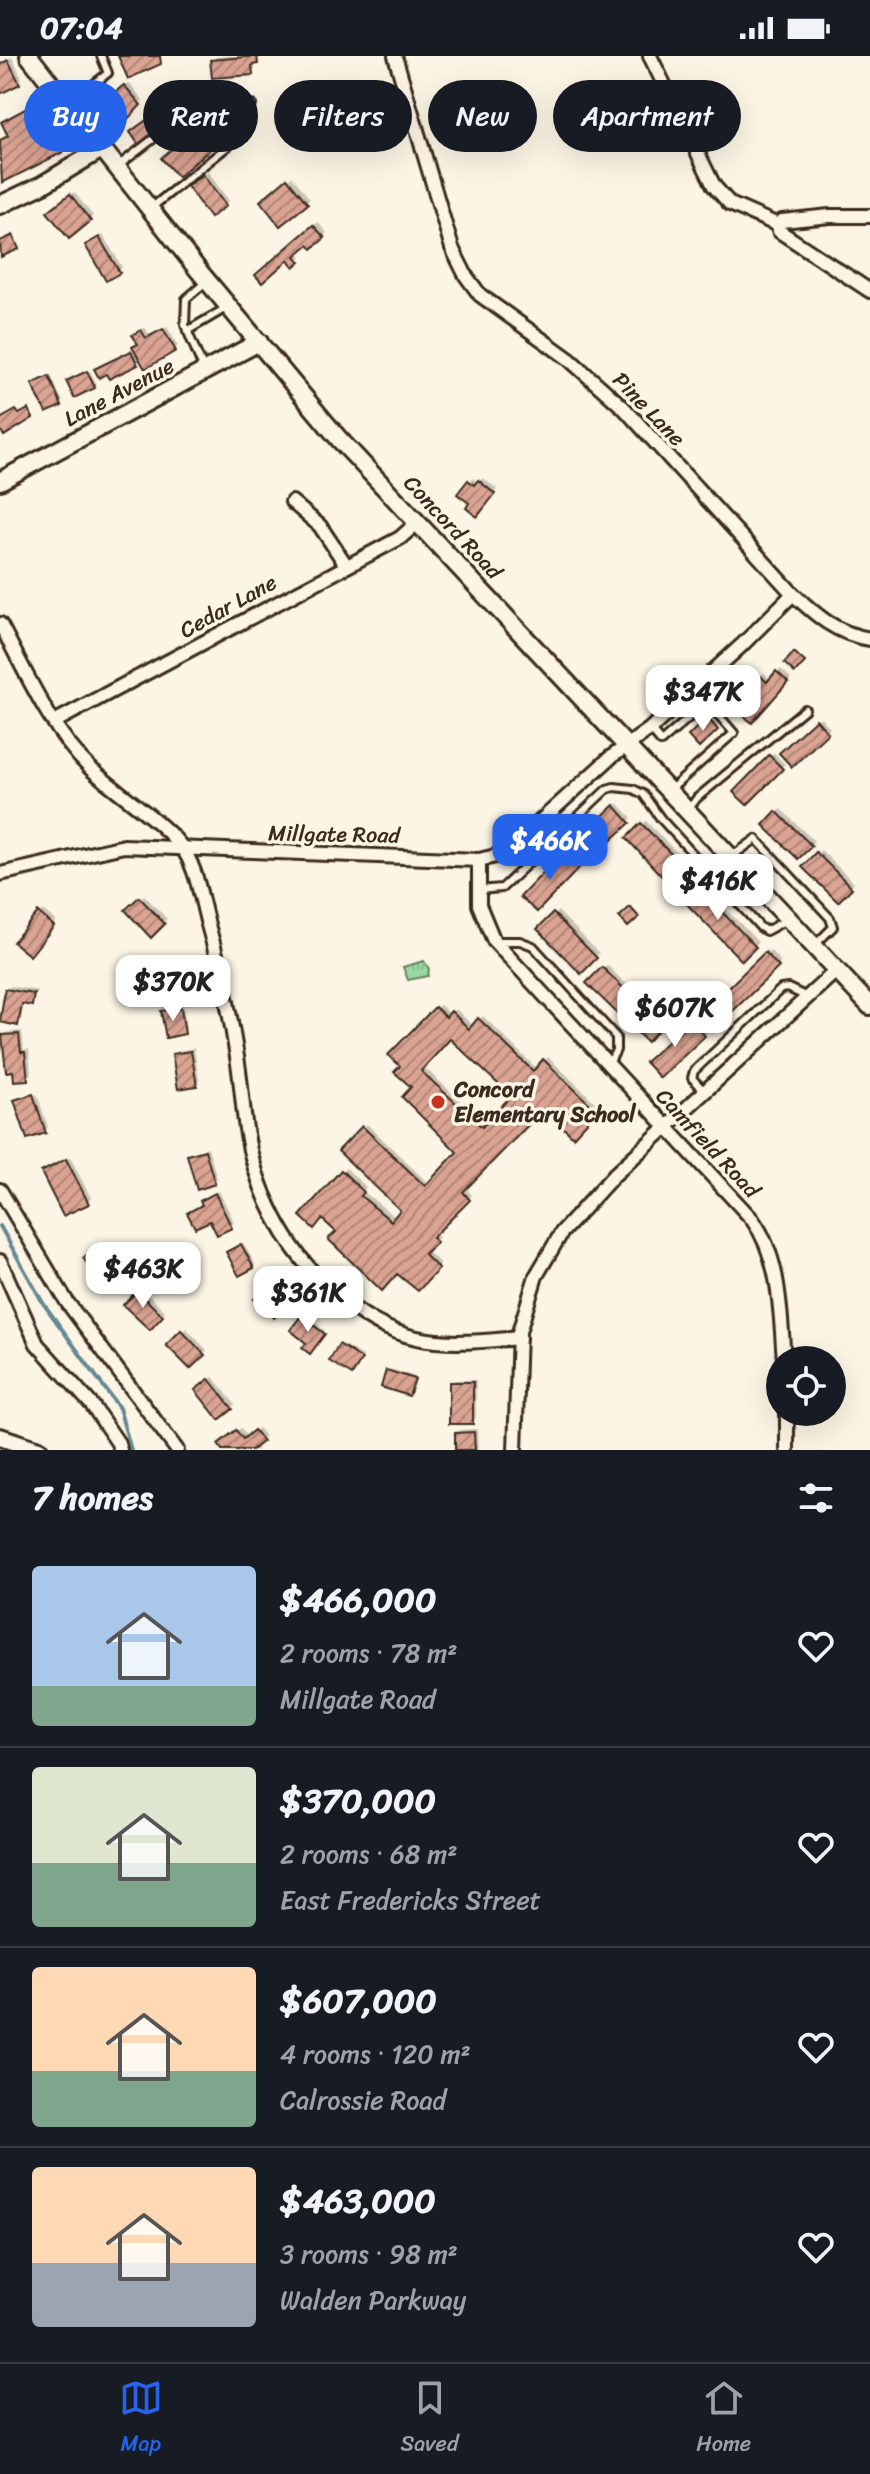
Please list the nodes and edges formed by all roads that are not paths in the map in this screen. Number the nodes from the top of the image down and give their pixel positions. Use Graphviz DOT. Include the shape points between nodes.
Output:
graph roads {
  1 [pos="29,56"];
  2 [pos="101,56"];
  3 [pos="395,56"];
  4 [pos="650,56"];
  5 [pos="48,80"];
  6 [pos="99,80"];
  7 [pos="143,147"];
  8 [pos="96,152"];
  9 [pos="106,152"];
  10 [pos="221,152"];
  11 [pos="118,166"];
  12 [pos="0,205"];
  13 [pos="151,208"];
  14 [pos="870,216"];
  15 [pos="778,225"];
  16 [pos="207,280"];
  17 [pos="870,291"];
  18 [pos="229,307"];
  19 [pos="187,331"];
  20 [pos="259,342"];
  21 [pos="204,372"];
  22 [pos="0,481"];
  23 [pos="292,502"];
  24 [pos="418,522"];
  25 [pos="346,565"];
  26 [pos="793,594"];
  27 [pos="0,624"];
  28 [pos="870,639"];
  29 [pos="695,688"];
  30 [pos="707,702"];
  31 [pos="805,709"];
  32 [pos="54,722"];
  33 [pos="650,729"];
  34 [pos="628,746"];
  35 [pos="666,788"];
  36 [pos="648,799"];
  37 [pos="688,810"];
  38 [pos="184,850"];
  39 [pos="731,857"];
  40 [pos="479,860"];
  41 [pos="0,874"];
  42 [pos="478,890"];
  43 [pos="788,919"];
  44 [pos="494,941"];
  45 [pos="814,946"];
  46 [pos="837,970"];
  47 [pos="807,997"];
  48 [pos="870,1006"];
  49 [pos="608,1064"];
  50 [pos="705,1092"];
  51 [pos="665,1128"];
  52 [pos="0,1190"];
  53 [pos="0,1261"];
  54 [pos="519,1338"];
  55 [pos="782,1346"];
  56 [pos="787,1426"];
  57 [pos="0,1437"];
  58 [pos="39,1450"];
  59 [pos="120,1450"];
  60 [pos="177,1450"];
  61 [pos="515,1450"];
  62 [pos="787,1450"];
  1 -- 5 [label="street, Concord Road"];
  2 -- 6 [label="lane" via="108,73"];
  3 -- 26 [label="street, Pine Lane" via="452,248 480,295 569,359 624,408"];
  4 -- 15 [label="street" via="714,186 730,204"];
  7 -- 11 [label="lane"];
  8 -- 12 [label="street"];
  9 -- 11 [label="street, Concord Road"];
  10 -- 13 [label="lane"];
  11 -- 13 [label="street, Concord Road"];
  13 -- 16 [label="street, Concord Road"];
  14 -- 15 [label="street"];
  15 -- 17 [label="street" via="779,231"];
  16 -- 18 [label="street, Concord Road"];
  16 -- 19 [label="lane" via="186,299"];
  18 -- 19 [label="lane"];
  18 -- 20 [label="street, Concord Road"];
  19 -- 21 [label="lane"];
  20 -- 21 [label="street, Lane Avenue"];
  20 -- 24 [label="street, Concord Road" via="339,439"];
  21 -- 22 [label="street, Lane Avenue"];
  23 -- 25 [label="street" via="320,526"];
  24 -- 25 [label="street, Cedar Lane" via="400,538"];
  24 -- 34 [label="street, Concord Road"];
  25 -- 32 [label="street, Cedar Lane"];
  26 -- 28 [label="street, Pine Lane" via="834,628"];
  26 -- 29 [label="street"];
  27 -- 32 [label="street"];
  29 -- 30 [label="lane"];
  29 -- 33 [label="street"];
  30 -- 33 [label="lane" via="661,742"];
  30 -- 35 [label="lane" via="734,733"];
  31 -- 37 [label="lane"];
  32 -- 38 [label="street" via="89,767"];
  33 -- 34 [label="street"];
  34 -- 35 [label="street, Concord Road"];
  34 -- 40 [label="street, Millgate Road" via="504,854"];
  35 -- 36 [label="lane"];
  35 -- 37 [label="street, Concord Road"];
  36 -- 42 [label="lane" via="633,789 607,789 502,888"];
  36 -- 43 [label="lane" via="760,927 766,931"];
  37 -- 39 [label="street, Concord Road"];
  38 -- 40 [label="street, Millgate Road"];
  38 -- 41 [label="street, Millgate Road" via="124,846"];
  38 -- 54 [label="street" via="216,953 257,1176 288,1239 313,1274 352,1308 409,1338"];
  39 -- 43 [label="street, Concord Road"];
  39 -- 45 [label="lane" via="756,839 830,918 833,927"];
  40 -- 42 [label="street, Camfield Road"];
  42 -- 44 [label="street, Camfield Road"];
  43 -- 45 [label="street, Concord Road"];
  44 -- 49 [label="street, Camfield Road"];
  44 -- 49 [label="lane" via="533,946 616,1037"];
  45 -- 46 [label="street, Concord Road"];
  46 -- 47 [label="street"];
  46 -- 48 [label="street, Concord Road"];
  47 -- 50 [label="street"];
  47 -- 50 [label="lane" via="781,989 746,1020 694,1071 692,1078"];
  49 -- 51 [label="street, Camfield Road"];
  50 -- 51 [label="street"];
  51 -- 54 [label="street" via="562,1232 536,1276"];
  51 -- 55 [label="street, Camfield Road" via="764,1236 773,1263"];
  52 -- 60 [label="street" via="67,1302"];
  53 -- 59 [label="street" via="37,1344 92,1405"];
  54 -- 61 [label="street"];
  56 -- 62 [label="street"];
  57 -- 58 [label="street"];
}
